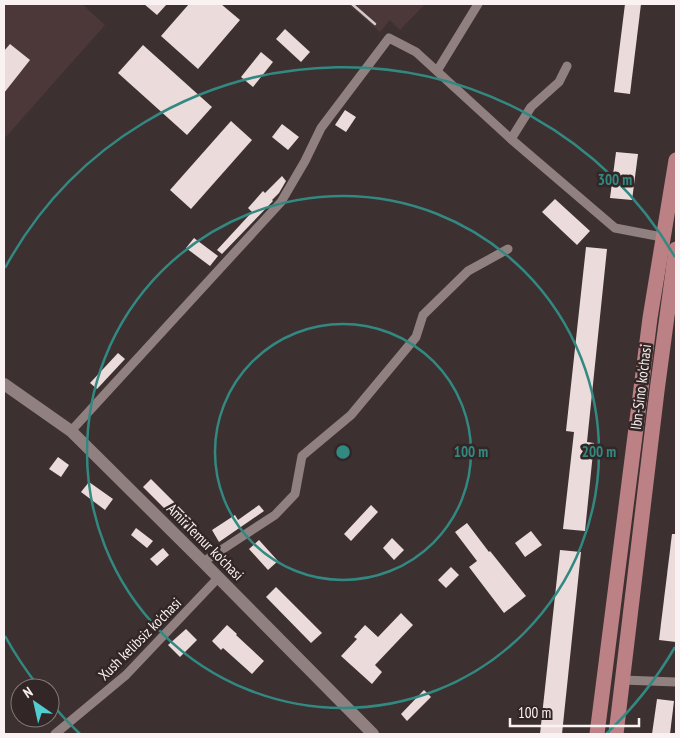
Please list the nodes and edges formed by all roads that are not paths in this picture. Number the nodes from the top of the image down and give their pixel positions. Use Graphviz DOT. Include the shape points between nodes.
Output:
graph roads {
  1 [pos="478,4"];
  2 [pos="567,66"];
  3 [pos="437,71"];
  4 [pos="511,139"];
  5 [pos="676,164"];
  6 [pos="662,237"];
  7 [pos="676,248"];
  8 [pos="508,249"];
  9 [pos="674,281"];
  10 [pos="4,384"];
  11 [pos="71,431"];
  12 [pos="203,562"];
  13 [pos="218,578"];
  14 [pos="622,680"];
  15 [pos="676,682"];
  16 [pos="55,734"];
  17 [pos="373,734"];
  18 [pos="598,734"];
  19 [pos="616,734"];
  1 -- 3 [label="street"];
  2 -- 4 [label="street" via="558,82 531,108"];
  3 -- 4 [label="street"];
  3 -- 11 [label="street" via="416,52 388,38 321,128 281,202"];
  4 -- 6 [label="street" via="615,228"];
  5 -- 6 [label="main road, Ibn-Sino ko'chasi"];
  6 -- 18 [label="main road, Ibn-Sino ko'chasi"];
  7 -- 9 [label="main road, Ibn-Sino ko'chasi"];
  8 -- 12 [label="street" via="468,271 423,315 416,337 351,415 302,456 295,494 282,508"];
  9 -- 14 [label="main road, Ibn-Sino ko'chasi" via="657,391"];
  10 -- 11 [label="main road, Amir Temur ko'chasi"];
  11 -- 12 [label="main road, Amir Temur ko'chasi"];
  12 -- 13 [label="main road, Amir Temur ko'chasi"];
  13 -- 16 [label="street, Xush kelibsiz ko'chasi" via="126,675"];
  13 -- 17 [label="main road, Amir Temur ko'chasi"];
  14 -- 15 [label="street"];
  14 -- 19 [label="main road, Ibn-Sino ko'chasi"];
}
